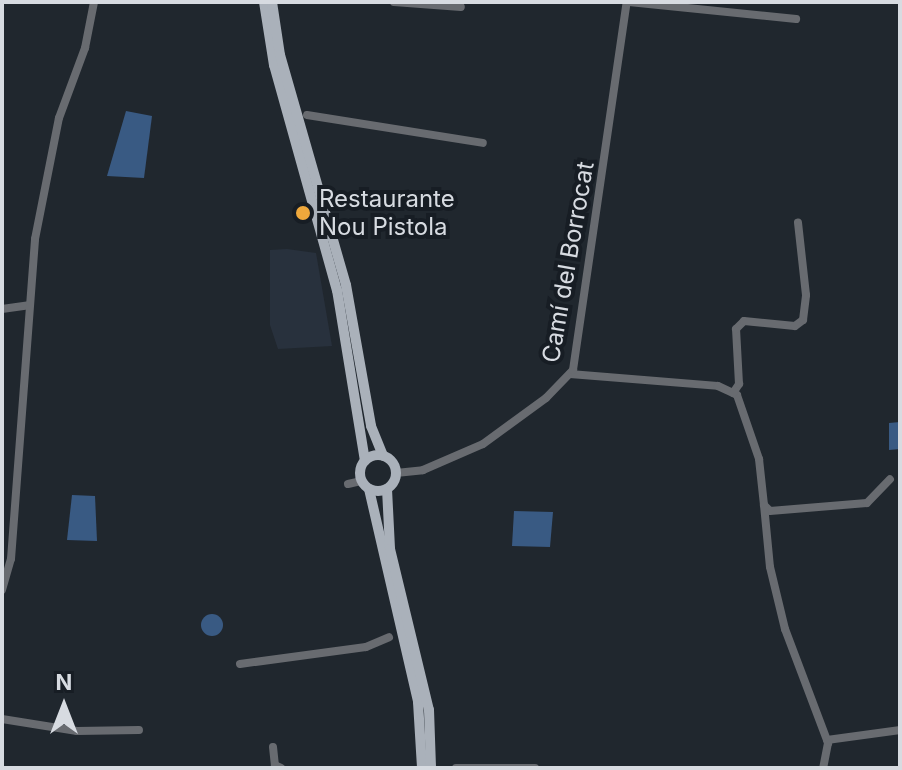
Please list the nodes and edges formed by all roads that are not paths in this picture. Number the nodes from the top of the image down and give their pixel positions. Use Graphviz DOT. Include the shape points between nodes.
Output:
graph roads {
  1 [pos="94,2"];
  2 [pos="264,2"];
  3 [pos="272,2"];
  4 [pos="394,2"];
  5 [pos="628,2"];
  6 [pos="461,7"];
  7 [pos="796,19"];
  8 [pos="307,115"];
  9 [pos="483,143"];
  10 [pos="798,222"];
  11 [pos="29,305"];
  12 [pos="2,309"];
  13 [pos="570,374"];
  14 [pos="733,393"];
  15 [pos="383,456"];
  16 [pos="365,461"];
  17 [pos="396,473"];
  18 [pos="890,479"];
  19 [pos="348,484"];
  20 [pos="365,485"];
  21 [pos="387,489"];
  22 [pos="764,505"];
  23 [pos="2,590"];
  24 [pos="389,637"];
  25 [pos="240,664"];
  26 [pos="2,719"];
  27 [pos="139,730"];
  28 [pos="900,730"];
  29 [pos="827,740"];
  30 [pos="273,747"];
  31 [pos="281,768"];
  32 [pos="422,768"];
  33 [pos="431,768"];
  34 [pos="456,768"];
  35 [pos="535,768"];
  36 [pos="823,768"];
  1 -- 11 [label="street" via="46,170"];
  2 -- 16 [label="main road" via="274,65 337,290"];
  3 -- 15 [label="main road" via="280,55 346,285 371,426"];
  4 -- 6 [label="street"];
  5 -- 7 [label="street"];
  5 -- 13 [label="street, Camí del Borrocat"];
  8 -- 9 [label="street"];
  10 -- 14 [label="street" via="806,295 803,320 795,326 744,321 736,329 739,384"];
  11 -- 12 [label="street"];
  11 -- 23 [label="street" via="11,559"];
  13 -- 14 [label="street" via="718,386"];
  13 -- 17 [label="street, Camí del Borrocat" via="483,444 423,470"];
  14 -- 22 [label="street" via="759,459"];
  15 -- 16 [label="main road"];
  15 -- 17 [label="main road"];
  16 -- 20 [label="main road"];
  17 -- 21 [label="main road"];
  18 -- 22 [label="street" via="867,503 787,513"];
  19 -- 20 [label="street"];
  20 -- 21 [label="main road"];
  20 -- 32 [label="main road" via="418,702"];
  21 -- 33 [label="main road" via="390,549 429,710"];
  22 -- 29 [label="street" via="770,567 785,629"];
  24 -- 25 [label="street" via="366,647"];
  26 -- 27 [label="street" via="77,731"];
  28 -- 29 [label="street"];
  29 -- 36 [label="street"];
  30 -- 31 [label="street" via="275,765"];
  34 -- 35 [label="street"];
}
